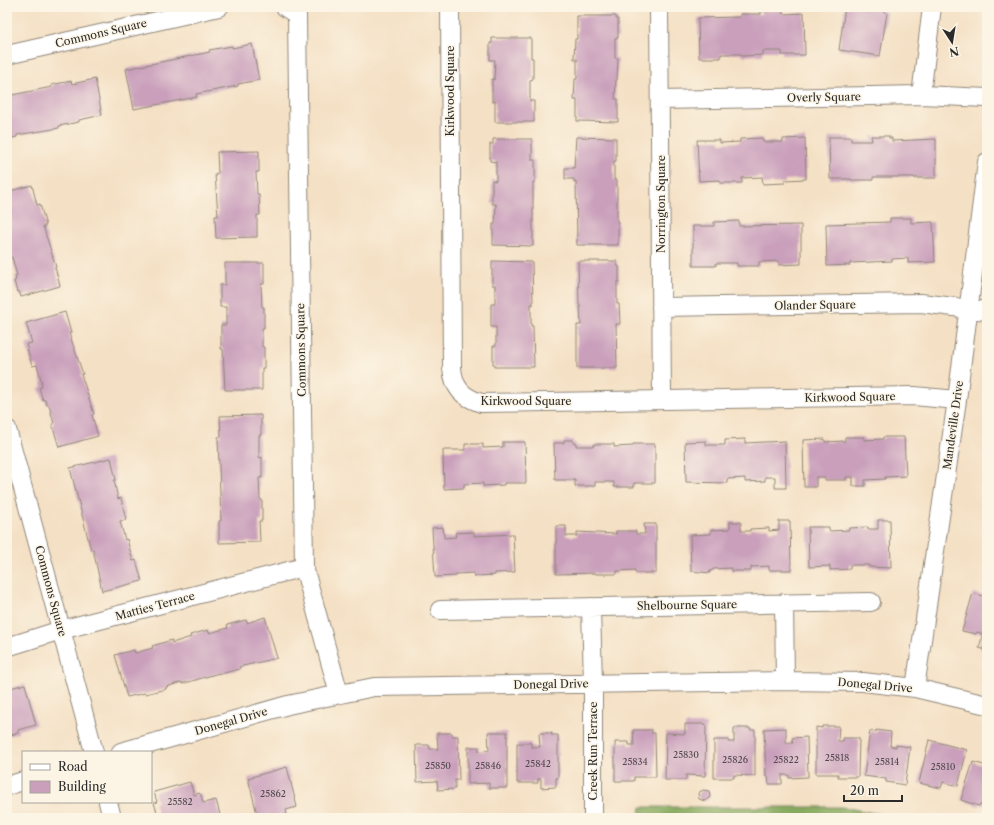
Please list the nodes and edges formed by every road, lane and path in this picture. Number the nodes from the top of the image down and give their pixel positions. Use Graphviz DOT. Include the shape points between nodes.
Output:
graph roads {
  1 [pos="219,7"];
  2 [pos="285,7"];
  3 [pos="450,7"];
  4 [pos="659,7"];
  5 [pos="932,7"];
  6 [pos="7,55"];
  7 [pos="921,95"];
  8 [pos="987,98"];
  9 [pos="660,100"];
  10 [pos="987,162"];
  11 [pos="661,307"];
  12 [pos="969,308"];
  13 [pos="987,311"];
  14 [pos="662,400"];
  15 [pos="957,400"];
  16 [pos="7,430"];
  17 [pos="304,567"];
  18 [pos="871,602"];
  19 [pos="784,604"];
  20 [pos="591,607"];
  21 [pos="440,610"];
  22 [pos="61,630"];
  23 [pos="7,647"];
  24 [pos="785,681"];
  25 [pos="593,684"];
  26 [pos="915,688"];
  27 [pos="339,694"];
  28 [pos="987,705"];
  29 [pos="94,751"];
  30 [pos="125,751"];
  31 [pos="22,781"];
  32 [pos="7,786"];
  33 [pos="108,803"];
  34 [pos="112,818"];
  35 [pos="593,818"];
  1 -- 6 [label="street, Commons Square"];
  2 -- 17 [label="street, Commons Square" via="296,16"];
  3 -- 14 [label="street, Kirkwood Square" via="452,368 453,378 459,390 469,399 481,403"];
  4 -- 9 [label="street, Norrington Square"];
  5 -- 7 [label="street"];
  7 -- 8 [label="street, Overly Square"];
  7 -- 9 [label="street, Overly Square"];
  9 -- 11 [label="street, Norrington Square"];
  10 -- 12 [label="street, Mandeville Drive"];
  11 -- 12 [label="street, Olander Square" via="921,303"];
  11 -- 14 [label="street, Norrington Square"];
  12 -- 13 [label="street, Olander Square"];
  12 -- 15 [label="street, Mandeville Drive"];
  14 -- 15 [label="street, Kirkwood Square" via="914,396"];
  15 -- 26 [label="street, Mandeville Drive"];
  16 -- 22 [label="street, Commons Square"];
  17 -- 22 [label="street, Matties Terrace"];
  17 -- 27 [label="street, Commons Square"];
  18 -- 19 [label="street, Shelbourne Square"];
  19 -- 20 [label="street, Shelbourne Square"];
  19 -- 24 [label="street"];
  20 -- 21 [label="street, Shelbourne Square"];
  20 -- 25 [label="street"];
  22 -- 23 [label="street, Matties Terrace"];
  22 -- 29 [label="street, Commons Square"];
  24 -- 25 [label="street, Donegal Drive"];
  24 -- 26 [label="street, Donegal Drive" via="863,682"];
  25 -- 27 [label="street, Donegal Drive" via="374,687"];
  25 -- 35 [label="street, Creek Run Terrace"];
  26 -- 28 [label="street, Donegal Drive"];
  27 -- 30 [label="street, Donegal Drive" via="288,705"];
  31 -- 32 [label="street"];
  33 -- 34 [label="street"];
}
